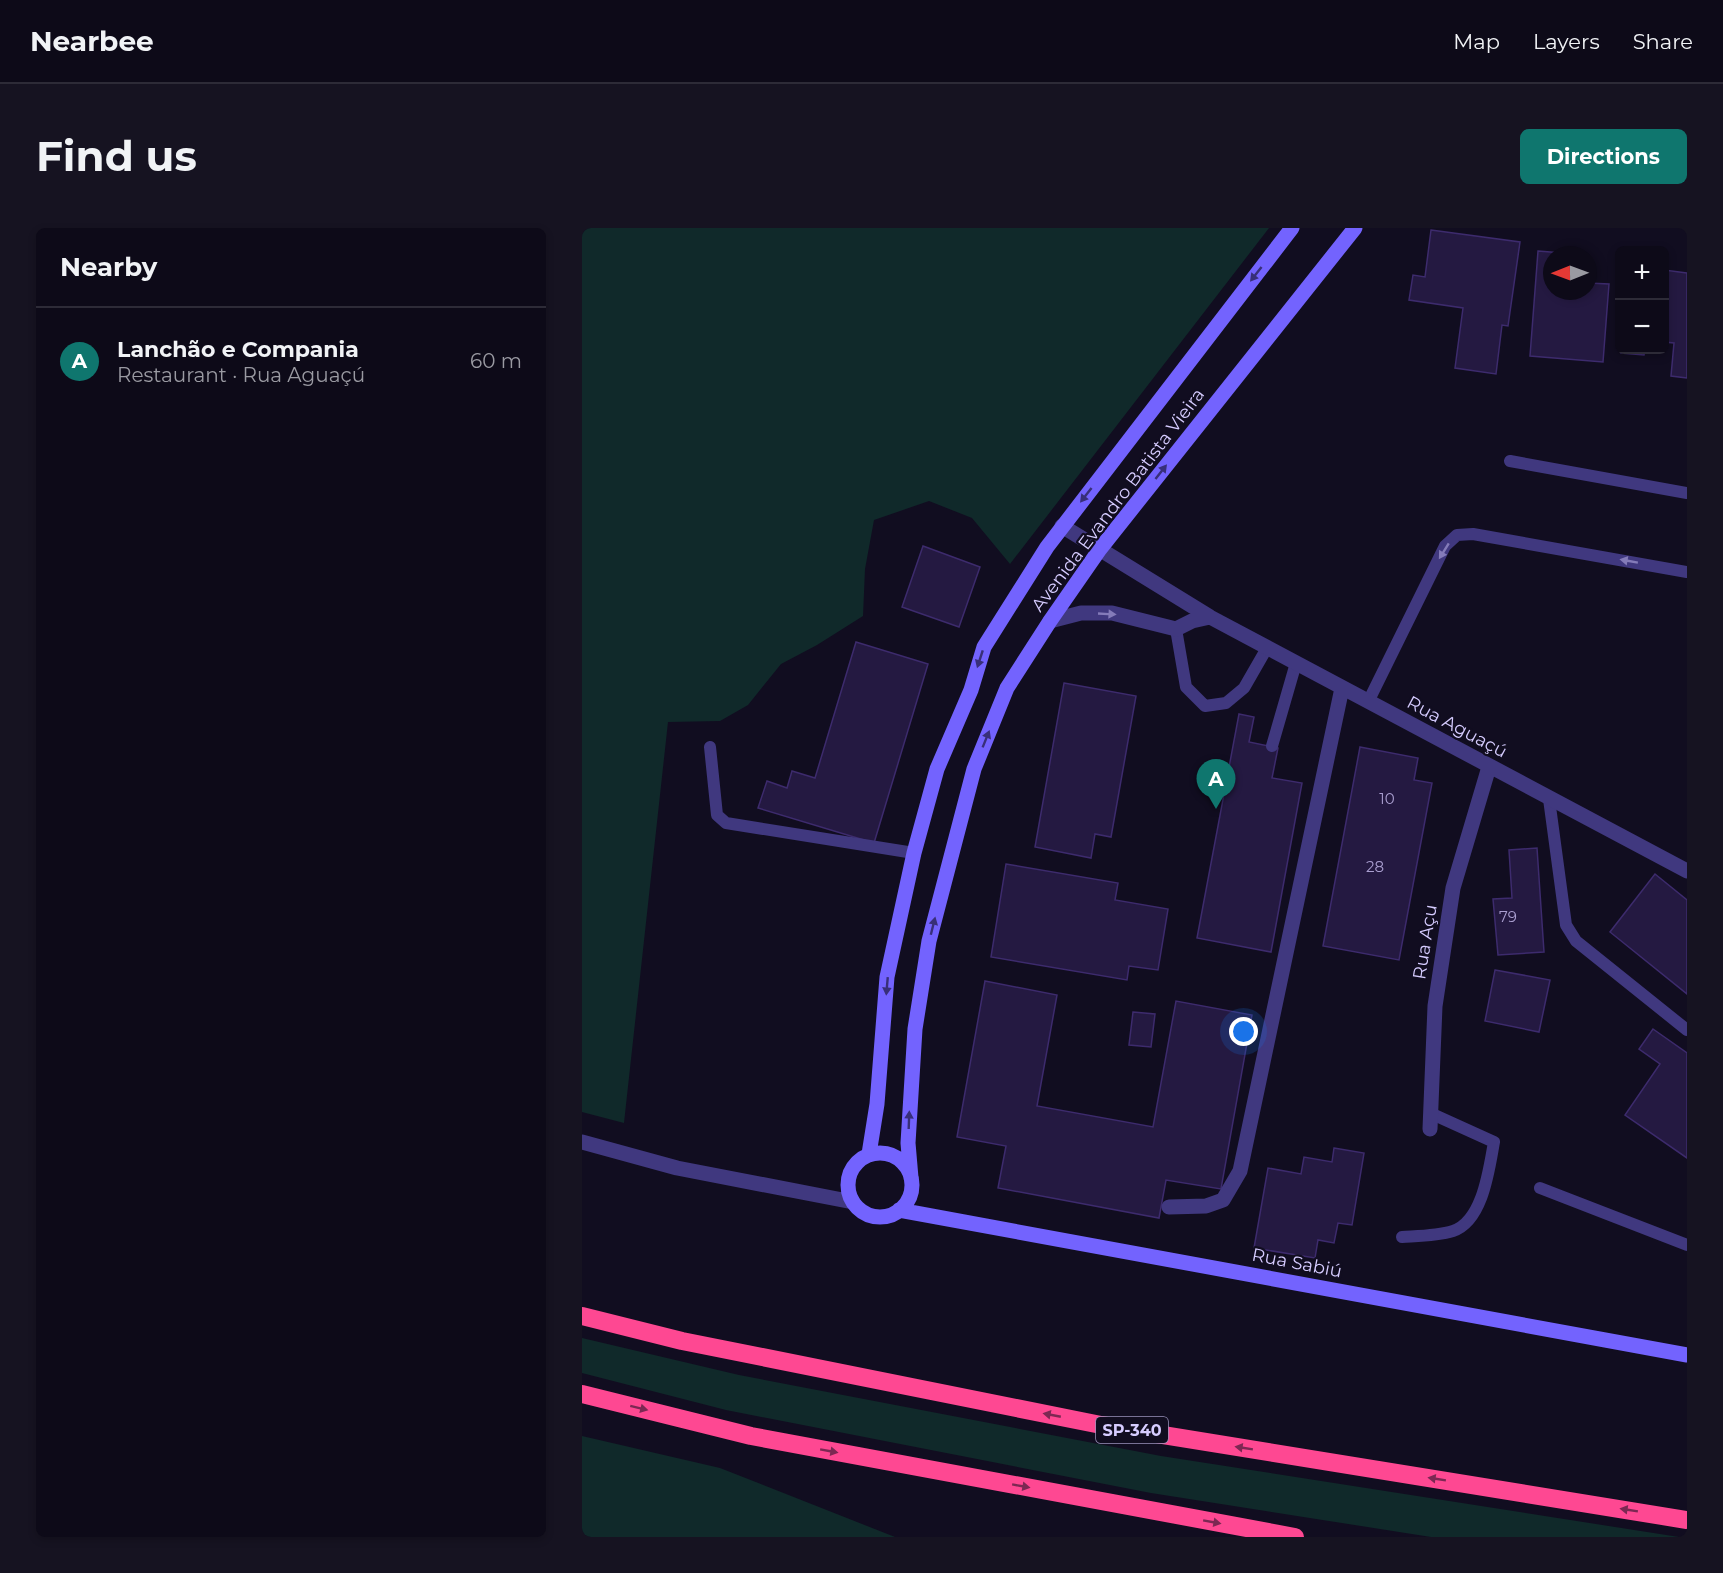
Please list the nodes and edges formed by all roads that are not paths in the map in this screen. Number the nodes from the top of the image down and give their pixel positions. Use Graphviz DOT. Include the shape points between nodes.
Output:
graph roads {
  1 [pos="1292,228"];
  2 [pos="1355,228"];
  3 [pos="1510,461"];
  4 [pos="1687,492"];
  5 [pos="1062,526"];
  6 [pos="1100,549"];
  7 [pos="1687,572"];
  8 [pos="1210,616"];
  9 [pos="1050,621"];
  10 [pos="1176,628"];
  11 [pos="1267,648"];
  12 [pos="1296,663"];
  13 [pos="1342,688"];
  14 [pos="1368,702"];
  15 [pos="1272,746"];
  16 [pos="710,747"];
  17 [pos="1489,767"];
  18 [pos="1550,799"];
  19 [pos="914,853"];
  20 [pos="1687,871"];
  21 [pos="1687,1030"];
  22 [pos="1430,1113"];
  23 [pos="1430,1129"];
  24 [pos="582,1142"];
  25 [pos="869,1154"];
  26 [pos="911,1178"];
  27 [pos="1540,1188"];
  28 [pos="853,1203"];
  29 [pos="1169,1207"];
  30 [pos="899,1210"];
  31 [pos="1402,1238"];
  32 [pos="1687,1245"];
  33 [pos="582,1316"];
  34 [pos="1687,1355"];
  35 [pos="582,1394"];
  36 [pos="1687,1520"];
  37 [pos="1295,1537"];
  1 -- 5 [label="main road, Avenida Evandro Batista Vieira, one-way"];
  6 -- 2 [label="main road, Avenida Evandro Batista Vieira, one-way"];
  3 -- 4 [label="lane"];
  5 -- 6 [label="street, Rua Aguaçú"];
  5 -- 19 [label="main road, Avenida Evandro Batista Vieira, one-way" via="984,647 971,690 937,769"];
  6 -- 8 [label="street, Rua Aguaçú"];
  6 -- 9 [label="main road, Avenida Evandro Batista Vieira"];
  7 -- 14 [label="lane, one-way" via="1473,534 1457,535 1445,546"];
  8 -- 10 [label="street"];
  8 -- 11 [label="street, Rua Aguaçú"];
  9 -- 10 [label="street, one-way" via="1112,613"];
  26 -- 9 [label="main road, Avenida Evandro Batista Vieira, one-way" via="908,1143 915,1029 929,941 947,867 974,769 1007,688"];
  10 -- 11 [label="lane" via="1186,687 1205,706 1226,703 1244,688"];
  11 -- 12 [label="street, Rua Aguaçú"];
  12 -- 13 [label="street, Rua Aguaçú"];
  12 -- 15 [label="lane"];
  13 -- 14 [label="street, Rua Aguaçú"];
  13 -- 29 [label="street" via="1240,1171 1223,1200 1206,1206"];
  14 -- 17 [label="street, Rua Aguaçú"];
  16 -- 19 [label="lane" via="717,815 726,823"];
  17 -- 18 [label="street, Rua Aguaçú"];
  17 -- 22 [label="street, Rua Açu" via="1453,888 1434,1006"];
  18 -- 20 [label="street, Rua Aguaçú"];
  18 -- 21 [label="lane" via="1566,925 1576,942"];
  19 -- 25 [label="main road, Avenida Evandro Batista Vieira, one-way" via="887,977"];
  22 -- 23 [label="street, Rua Açu"];
  22 -- 31 [label="lane" via="1494,1142 1486,1190 1461,1228"];
  24 -- 28 [label="street" via="677,1168"];
  25 -- 26 [label="main road" via="891,1155 900,1160"];
  25 -- 28 [label="main road" via="849,1174"];
  26 -- 30 [label="main road" via="910,1196"];
  27 -- 32 [label="lane"];
  28 -- 30 [label="main road" via="869,1215 880,1217"];
  30 -- 34 [label="main road, Rua Sabiú"];
  36 -- 33 [label="highway, SP-340, one-way" via="1101,1425 682,1341"];
  35 -- 37 [label="highway, one-way" via="751,1436"];
}
